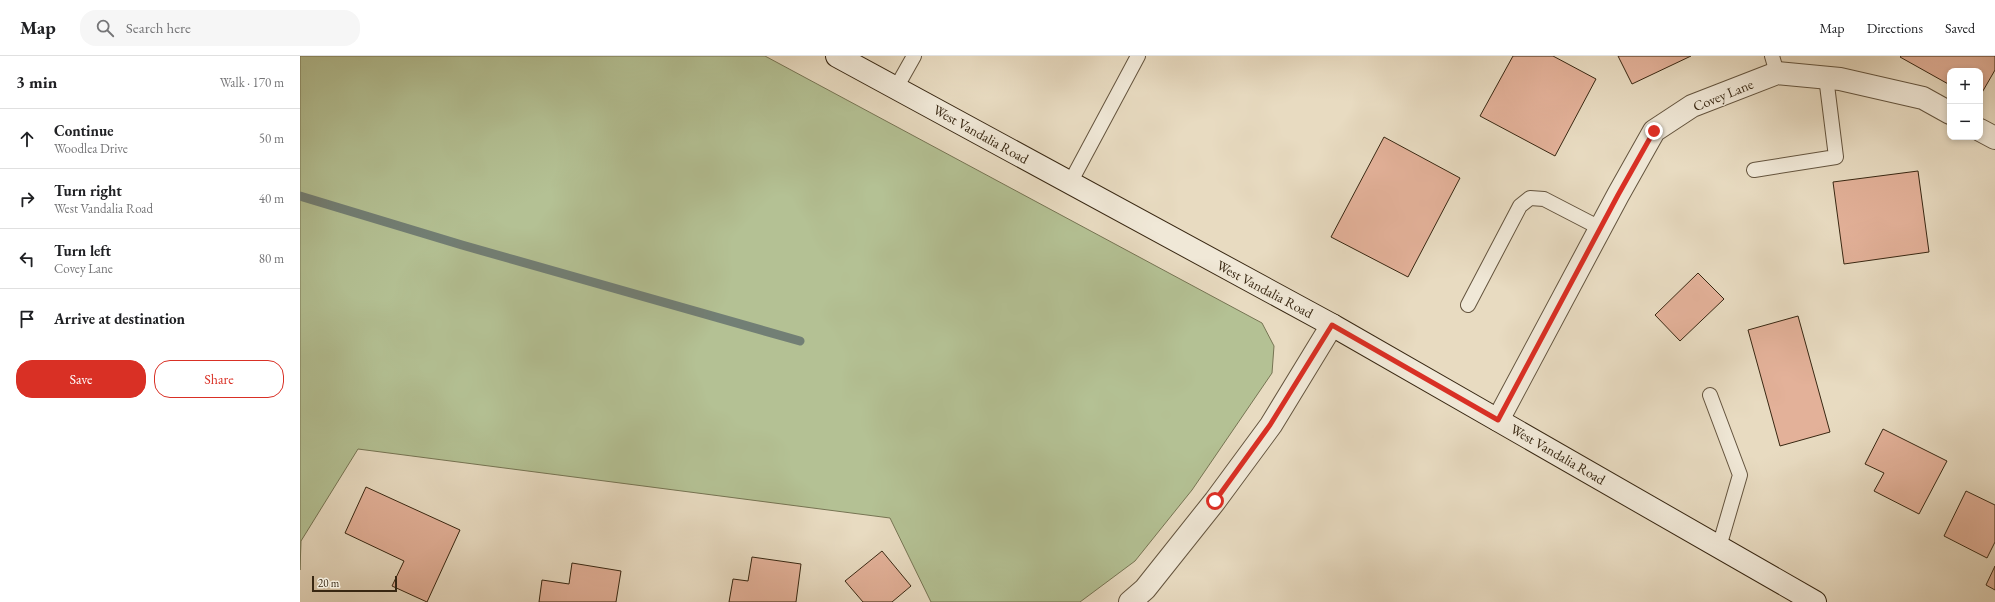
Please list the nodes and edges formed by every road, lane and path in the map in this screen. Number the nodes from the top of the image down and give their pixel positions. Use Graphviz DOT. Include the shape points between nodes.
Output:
graph roads {
  1 [pos="837,56"];
  2 [pos="914,56"];
  3 [pos="1138,56"];
  4 [pos="1774,65"];
  5 [pos="1826,77"];
  6 [pos="896,88"];
  7 [pos="1947,111"];
  8 [pos="1983,132"];
  9 [pos="1995,138"];
  10 [pos="1754,170"];
  11 [pos="1070,183"];
  12 [pos="1600,228"];
  13 [pos="1468,305"];
  14 [pos="1332,325"];
  15 [pos="1710,395"];
  16 [pos="1498,420"];
  17 [pos="1719,547"];
  18 [pos="1130,602"];
  19 [pos="1815,602"];
  1 -- 6 [label="main road, West Vandalia Road"];
  2 -- 6 [label="lane"];
  3 -- 11 [label="lane"];
  4 -- 5 [label="main road, Covey Lane"];
  4 -- 12 [label="main road, Covey Lane" via="1692,106 1654,131"];
  5 -- 7 [label="main road, Covey Lane" via="1923,98"];
  5 -- 10 [label="lane" via="1836,157"];
  6 -- 11 [label="main road, West Vandalia Road"];
  8 -- 9 [label="main road"];
  11 -- 14 [label="main road, West Vandalia Road"];
  12 -- 13 [label="lane" via="1544,199 1530,198 1520,206"];
  12 -- 16 [label="main road, Covey Lane"];
  14 -- 16 [label="main road, West Vandalia Road"];
  14 -- 18 [label="main road" via="1270,425 1215,501 1145,589"];
  15 -- 17 [label="lane" via="1740,475"];
  16 -- 17 [label="main road, West Vandalia Road"];
  17 -- 19 [label="main road, West Vandalia Road"];
}
